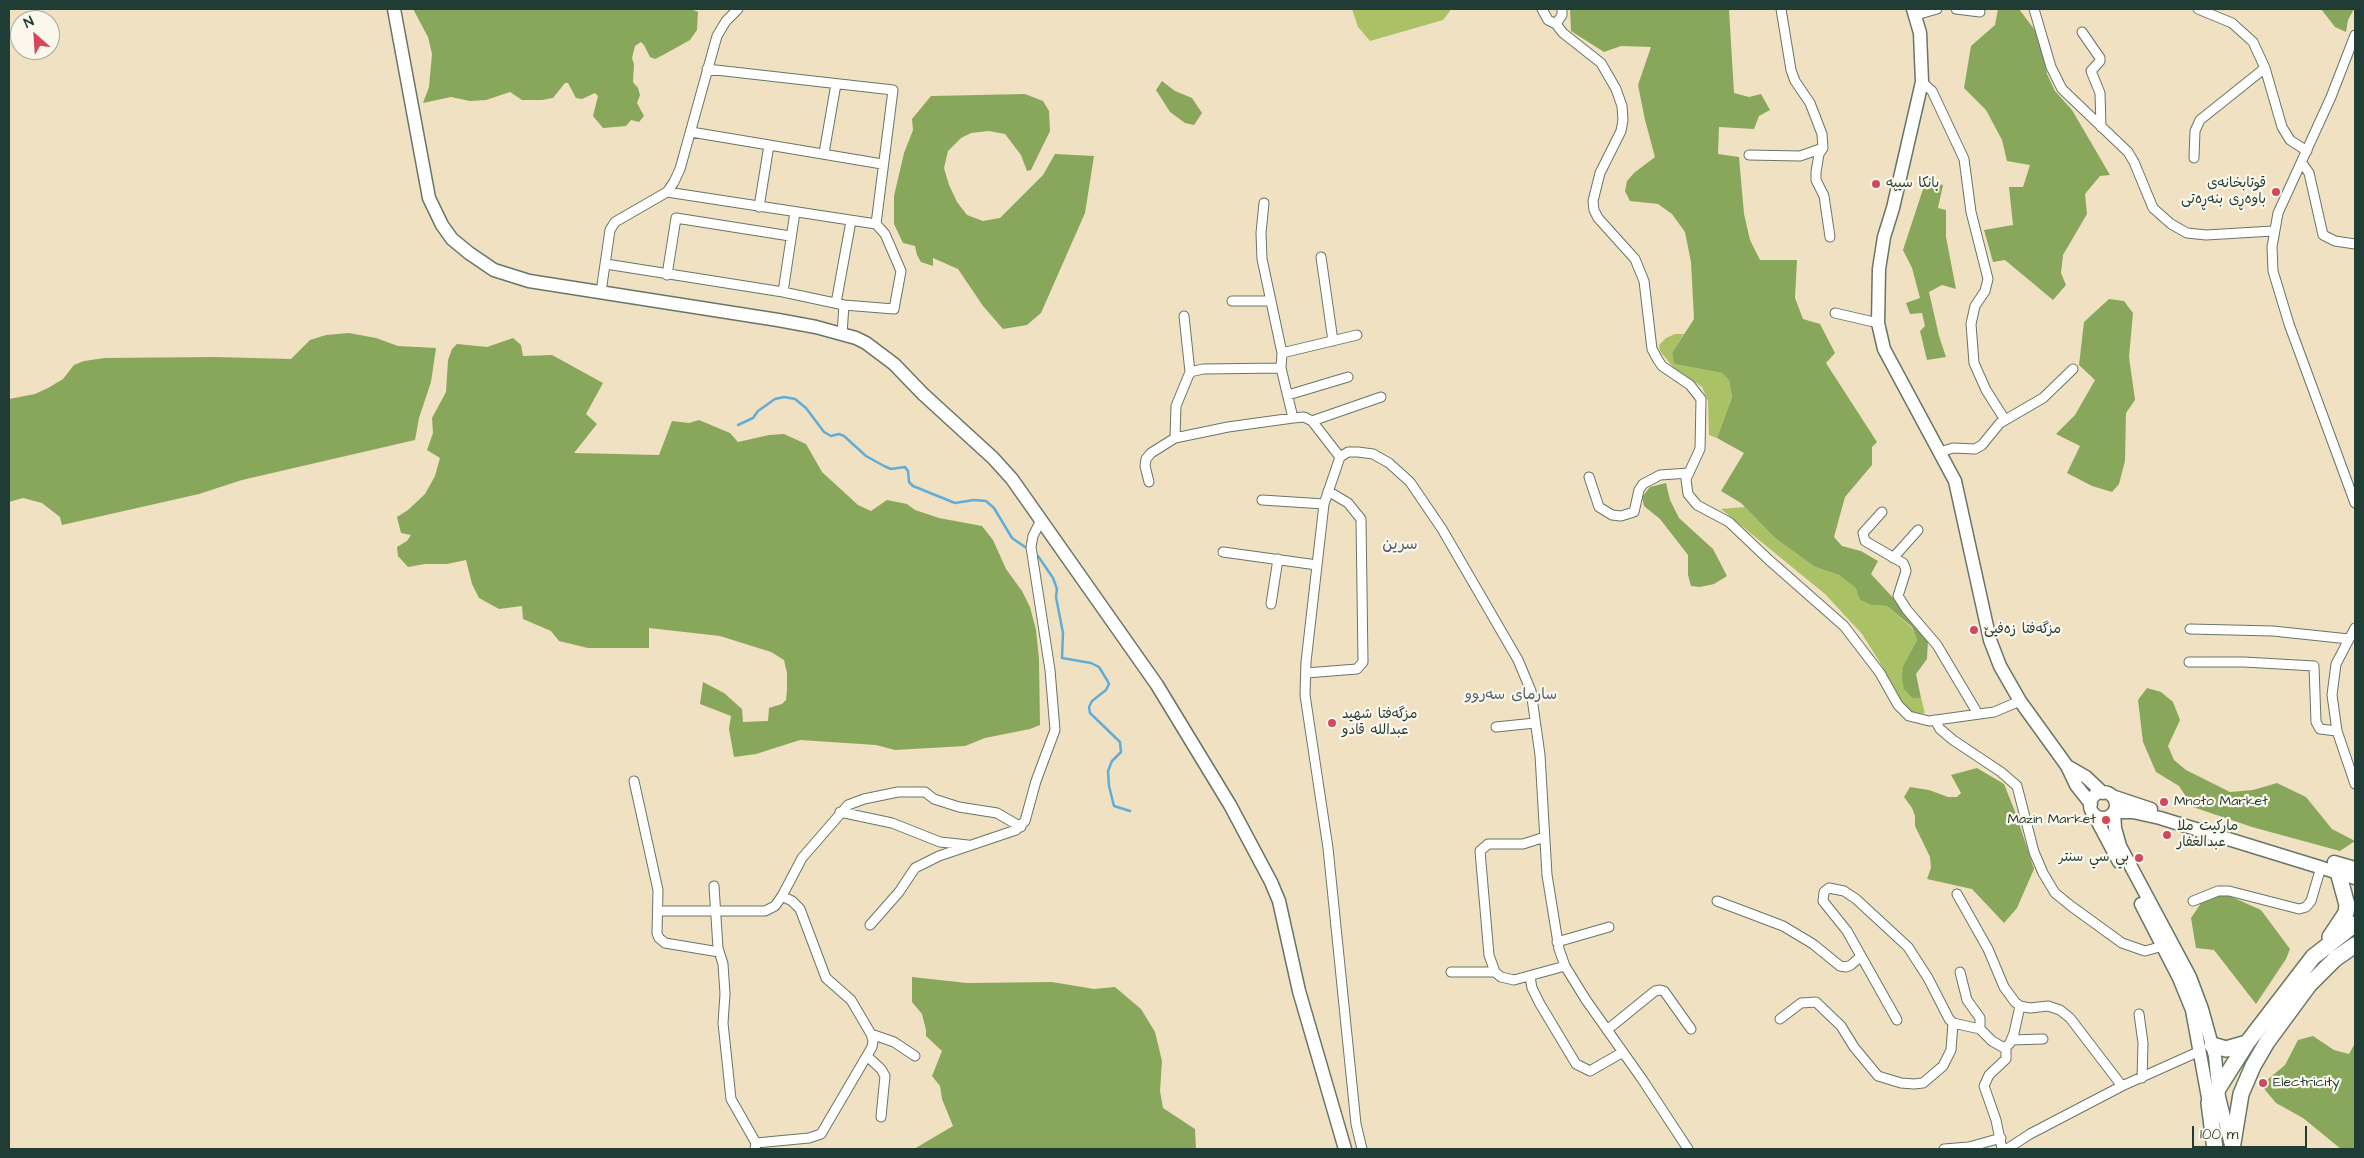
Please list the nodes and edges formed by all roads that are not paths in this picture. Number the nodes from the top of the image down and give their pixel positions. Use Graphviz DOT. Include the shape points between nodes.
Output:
graph roads {
  1 [pos="394,9"];
  2 [pos="738,9"];
  3 [pos="1542,9"];
  4 [pos="1562,9"];
  5 [pos="1781,9"];
  6 [pos="1937,9"];
  7 [pos="1956,9"];
  8 [pos="2034,9"];
  9 [pos="2198,9"];
  10 [pos="1914,12"];
  11 [pos="1980,12"];
  12 [pos="1556,24"];
  13 [pos="2082,32"];
  14 [pos="2355,35"];
  15 [pos="2265,68"];
  16 [pos="706,69"];
  17 [pos="1922,82"];
  18 [pos="836,84"];
  19 [pos="2101,127"];
  20 [pos="691,132"];
  21 [pos="769,145"];
  22 [pos="1823,148"];
  23 [pos="2307,151"];
  24 [pos="824,153"];
  25 [pos="1749,155"];
  26 [pos="2194,158"];
  27 [pos="2302,163"];
  28 [pos="882,164"];
  29 [pos="667,192"];
  30 [pos="1264,203"];
  31 [pos="759,207"];
  32 [pos="795,212"];
  33 [pos="851,221"];
  34 [pos="876,224"];
  35 [pos="2273,230"];
  36 [pos="790,236"];
  37 [pos="1830,237"];
  38 [pos="2355,244"];
  39 [pos="1321,257"];
  40 [pos="606,264"];
  41 [pos="668,275"];
  42 [pos="601,292"];
  43 [pos="783,292"];
  44 [pos="1232,301"];
  45 [pos="1269,301"];
  46 [pos="840,304"];
  47 [pos="1835,313"];
  48 [pos="1184,316"];
  49 [pos="1878,323"];
  50 [pos="842,334"];
  51 [pos="1357,336"];
  52 [pos="1333,341"];
  53 [pos="1282,353"];
  54 [pos="1281,368"];
  55 [pos="2073,369"];
  56 [pos="1190,372"];
  57 [pos="1348,377"];
  58 [pos="1288,395"];
  59 [pos="1380,397"];
  60 [pos="1293,418"];
  61 [pos="2005,420"];
  62 [pos="1312,421"];
  63 [pos="1175,438"];
  64 [pos="1940,452"];
  65 [pos="1340,457"];
  66 [pos="1689,473"];
  67 [pos="1589,477"];
  68 [pos="1149,482"];
  69 [pos="1328,491"];
  70 [pos="1262,500"];
  71 [pos="2355,503"];
  72 [pos="1324,504"];
  73 [pos="1882,512"];
  74 [pos="1041,520"];
  75 [pos="1918,530"];
  76 [pos="1223,552"];
  77 [pos="1893,558"];
  78 [pos="1278,559"];
  79 [pos="1317,565"];
  80 [pos="1271,604"];
  81 [pos="2190,628"];
  82 [pos="2355,628"];
  83 [pos="2349,639"];
  84 [pos="2190,662"];
  85 [pos="1306,673"];
  86 [pos="2020,701"];
  87 [pos="1978,714"];
  88 [pos="1935,720"];
  89 [pos="1535,723"];
  90 [pos="1496,727"];
  91 [pos="2337,732"];
  92 [pos="2067,766"];
  93 [pos="634,781"];
  94 [pos="2355,784"];
  95 [pos="2107,794"];
  96 [pos="2092,808"];
  97 [pos="840,812"];
  98 [pos="2114,812"];
  99 [pos="1021,827"];
  100 [pos="1545,837"];
  101 [pos="970,845"];
  102 [pos="2355,858"];
  103 [pos="2322,867"];
  104 [pos="2340,868"];
  105 [pos="2355,868"];
  106 [pos="2355,878"];
  107 [pos="714,886"];
  108 [pos="1957,894"];
  109 [pos="782,896"];
  110 [pos="1716,901"];
  111 [pos="2193,901"];
  112 [pos="658,911"];
  113 [pos="716,912"];
  114 [pos="2355,924"];
  115 [pos="870,925"];
  116 [pos="1609,927"];
  117 [pos="1557,942"];
  118 [pos="2355,945"];
  119 [pos="2163,946"];
  120 [pos="2320,950"];
  121 [pos="719,952"];
  122 [pos="1860,957"];
  123 [pos="1565,966"];
  124 [pos="1451,972"];
  125 [pos="1495,972"];
  126 [pos="1960,972"];
  127 [pos="1530,977"];
  128 [pos="2020,1006"];
  129 [pos="2139,1014"];
  130 [pos="1780,1019"];
  131 [pos="1897,1020"];
  132 [pos="1953,1023"];
  133 [pos="1691,1028"];
  134 [pos="1607,1030"];
  135 [pos="1980,1030"];
  136 [pos="871,1034"];
  137 [pos="2043,1039"];
  138 [pos="2246,1043"];
  139 [pos="2008,1044"];
  140 [pos="2206,1048"];
  141 [pos="1623,1052"];
  142 [pos="867,1056"];
  143 [pos="915,1056"];
  144 [pos="2142,1078"];
  145 [pos="2122,1086"];
  146 [pos="2241,1094"];
  147 [pos="2215,1096"];
  148 [pos="881,1117"];
  149 [pos="2000,1138"];
  150 [pos="756,1146"];
  151 [pos="1345,1149"];
  152 [pos="1362,1149"];
  153 [pos="1688,1149"];
  154 [pos="1944,1149"];
  155 [pos="2002,1149"];
  156 [pos="2007,1149"];
  157 [pos="2215,1149"];
  158 [pos="2232,1149"];
  1 -- 42 [label="street" via="425,184 434,211 452,239 477,259 506,275"];
  2 -- 16 [label="street" via="717,36"];
  3 -- 12 [label="street" via="1548,20"];
  4 -- 12 [label="street"];
  5 -- 22 [label="street" via="1791,70 1810,103 1822,134"];
  6 -- 10 [label="street"];
  7 -- 11 [label="street"];
  8 -- 19 [label="street" via="2051,67 2062,89"];
  9 -- 15 [label="street" via="2232,23 2243,32 2259,52"];
  10 -- 17 [label="street" via="1922,55"];
  12 -- 66 [label="street" via="1601,63 1622,106 1621,131 1600,172 1594,210 1635,260 1644,281 1652,349 1658,360 1690,385 1701,399 1700,449"];
  13 -- 19 [label="street" via="2100,58 2091,71 2100,93"];
  14 -- 23 [label="street"];
  15 -- 23 [label="street" via="2282,127 2290,140"];
  15 -- 26 [label="street" via="2200,120 2195,131"];
  16 -- 18 [label="street"];
  16 -- 20 [label="street"];
  17 -- 49 [label="street" via="1884,237"];
  17 -- 61 [label="street" via="1932,92 1964,159 1970,212 1988,279 1985,291 1975,306 1971,324 1974,363"];
  18 -- 24 [label="street"];
  18 -- 28 [label="street" via="893,90"];
  19 -- 35 [label="street" via="2128,152 2153,208 2186,233 2206,236"];
  20 -- 21 [label="street"];
  20 -- 29 [label="street" via="680,168"];
  21 -- 24 [label="street"];
  21 -- 31 [label="street"];
  22 -- 25 [label="street" via="1800,156"];
  22 -- 37 [label="street" via="1816,167 1816,180 1824,196"];
  23 -- 27 [label="street"];
  24 -- 28 [label="street"];
  27 -- 35 [label="street"];
  27 -- 38 [label="street" via="2309,173 2323,235"];
  28 -- 34 [label="street"];
  29 -- 31 [label="street"];
  29 -- 40 [label="street" via="615,222 610,230"];
  30 -- 45 [label="street" via="1262,259"];
  31 -- 32 [label="street"];
  32 -- 33 [label="street"];
  32 -- 36 [label="street"];
  33 -- 34 [label="street"];
  33 -- 46 [label="street"];
  34 -- 46 [label="street" via="885,234 901,271 894,309"];
  35 -- 71 [label="street" via="2273,271 2279,292"];
  36 -- 41 [label="street" via="676,218"];
  36 -- 43 [label="street"];
  39 -- 52 [label="street"];
  40 -- 41 [label="street"];
  40 -- 42 [label="street"];
  41 -- 43 [label="street"];
  42 -- 50 [label="street" via="778,320"];
  43 -- 46 [label="street"];
  44 -- 45 [label="street"];
  45 -- 53 [label="street"];
  46 -- 50 [label="street"];
  47 -- 49 [label="street"];
  48 -- 56 [label="street"];
  49 -- 64 [label="street" via="1890,363"];
  50 -- 74 [label="street" via="866,343 894,364 993,458"];
  51 -- 52 [label="street"];
  52 -- 53 [label="street"];
  53 -- 54 [label="street"];
  54 -- 56 [label="street"];
  54 -- 58 [label="street"];
  55 -- 61 [label="street" via="2043,398"];
  56 -- 63 [label="street" via="1176,406"];
  57 -- 58 [label="street"];
  58 -- 60 [label="street"];
  59 -- 62 [label="street"];
  60 -- 62 [label="street" via="1304,417"];
  60 -- 63 [label="street"];
  61 -- 64 [label="street" via="1982,446"];
  62 -- 65 [label="street"];
  63 -- 68 [label="street" via="1146,459"];
  64 -- 86 [label="street" via="1960,497 1990,640 2000,666"];
  65 -- 69 [label="street"];
  65 -- 89 [label="street" via="1348,452 1373,454 1390,463 1410,482 1442,529 1518,660 1531,691"];
  66 -- 67 [label="street" via="1660,475 1642,484 1634,512 1621,516 1599,507"];
  66 -- 88 [label="street" via="1686,479 1688,494 1697,505 1729,522 1844,626 1909,716 1918,720"];
  69 -- 72 [label="street"];
  69 -- 85 [label="street" via="1348,502 1361,519 1363,662 1357,669"];
  70 -- 72 [label="street"];
  72 -- 79 [label="street"];
  73 -- 77 [label="street" via="1863,536 1869,545"];
  74 -- 99 [label="street" via="1031,547 1050,670 1055,730"];
  74 -- 151 [label="street" via="1157,685 1230,805 1271,882"];
  75 -- 77 [label="street"];
  76 -- 78 [label="street"];
  77 -- 87 [label="street" via="1905,567 1898,591 1900,600 1938,645"];
  78 -- 79 [label="street"];
  78 -- 80 [label="street"];
  79 -- 85 [label="street"];
  81 -- 83 [label="street" via="2273,631"];
  82 -- 83 [label="street"];
  83 -- 91 [label="street" via="2341,652 2333,679"];
  84 -- 91 [label="street" via="2314,666 2316,722 2320,729"];
  85 -- 152 [label="street" via="1308,723 1328,848 1356,1124"];
  86 -- 87 [label="street" via="2006,709"];
  86 -- 92 [label="street"];
  87 -- 88 [label="street"];
  88 -- 119 [label="street" via="1953,740 2017,786 2034,852 2056,893 2122,943 2145,951"];
  89 -- 90 [label="street"];
  89 -- 100 [label="street"];
  91 -- 94 [label="street"];
  92 -- 95 [label="street"];
  92 -- 96 [label="street"];
  93 -- 112 [label="street" via="658,890"];
  95 -- 96 [label="street" via="2093,797"];
  95 -- 98 [label="street" via="2116,805"];
  95 -- 104 [label="street"];
  96 -- 98 [label="street" via="2104,818"];
  96 -- 119 [label="street"];
  97 -- 99 [label="street" via="864,799 898,792 925,792 934,799 960,807 997,813"];
  97 -- 101 [label="street" via="892,823 940,842"];
  97 -- 109 [label="street" via="802,858"];
  98 -- 103 [label="street" via="2160,818"];
  98 -- 140 [label="street" via="2114,828 2120,846 2190,977 2202,1009"];
  99 -- 101 [label="street"];
  100 -- 117 [label="street"];
  100 -- 125 [label="street" via="1523,844 1488,844 1480,850 1489,955"];
  101 -- 115 [label="street" via="915,868"];
  102 -- 104 [label="street"];
  103 -- 104 [label="street"];
  103 -- 111 [label="street" via="2312,900 2299,909 2223,891"];
  104 -- 105 [label="street"];
  104 -- 106 [label="street"];
  104 -- 120 [label="highway" via="2346,913"];
  107 -- 113 [label="street"];
  108 -- 128 [label="street" via="1988,949 2004,987"];
  109 -- 113 [label="street" via="775,906 765,911"];
  109 -- 136 [label="street" via="800,909 826,978 851,1000"];
  110 -- 122 [label="street" via="1783,926 1840,966 1846,968"];
  112 -- 113 [label="street"];
  112 -- 121 [label="street" via="657,933 661,941"];
  113 -- 121 [label="street"];
  114 -- 120 [label="highway"];
  116 -- 117 [label="street"];
  117 -- 123 [label="street"];
  118 -- 146 [label="highway" via="2323,969 2303,992 2267,1042"];
  119 -- 140 [label="street" via="2180,978"];
  120 -- 138 [label="highway" via="2298,973"];
  121 -- 150 [label="street" via="725,994 724,1023 731,1099"];
  122 -- 131 [label="street"];
  122 -- 132 [label="street" via="1847,932 1823,901 1824,892 1829,888 1856,898 1903,942 1915,956"];
  123 -- 127 [label="street"];
  123 -- 134 [label="street"];
  124 -- 125 [label="street"];
  125 -- 127 [label="street" via="1514,980"];
  126 -- 135 [label="street" via="1967,1000 1980,1018"];
  127 -- 141 [label="street" via="1540,1004 1576,1064 1590,1071"];
  128 -- 139 [label="street"];
  128 -- 145 [label="street" via="2048,1006 2060,1010 2070,1018"];
  129 -- 144 [label="street" via="2143,1043"];
  130 -- 132 [label="street" via="1801,1003 1816,1002 1842,1026 1854,1047 1878,1076 1914,1084 1923,1083 1943,1066 1951,1050"];
  132 -- 135 [label="street"];
  133 -- 134 [label="street" via="1660,990"];
  134 -- 141 [label="street"];
  135 -- 139 [label="street" via="1992,1041"];
  136 -- 142 [label="street" via="873,1041"];
  136 -- 143 [label="street" via="894,1042"];
  137 -- 139 [label="street"];
  138 -- 140 [label="highway" via="2226,1049"];
  138 -- 147 [label="highway"];
  139 -- 149 [label="street" via="2006,1059 1989,1075 1984,1086"];
  140 -- 144 [label="street"];
  140 -- 147 [label="street"];
  141 -- 153 [label="street"];
  142 -- 148 [label="street" via="885,1076"];
  142 -- 150 [label="street" via="821,1134"];
  144 -- 145 [label="street"];
  145 -- 156 [label="street"];
  146 -- 147 [label="highway"];
  146 -- 158 [label="highway"];
  147 -- 157 [label="highway"];
  147 -- 158 [label="street"];
  149 -- 154 [label="street" via="1969,1147"];
  149 -- 155 [label="street"];
}
